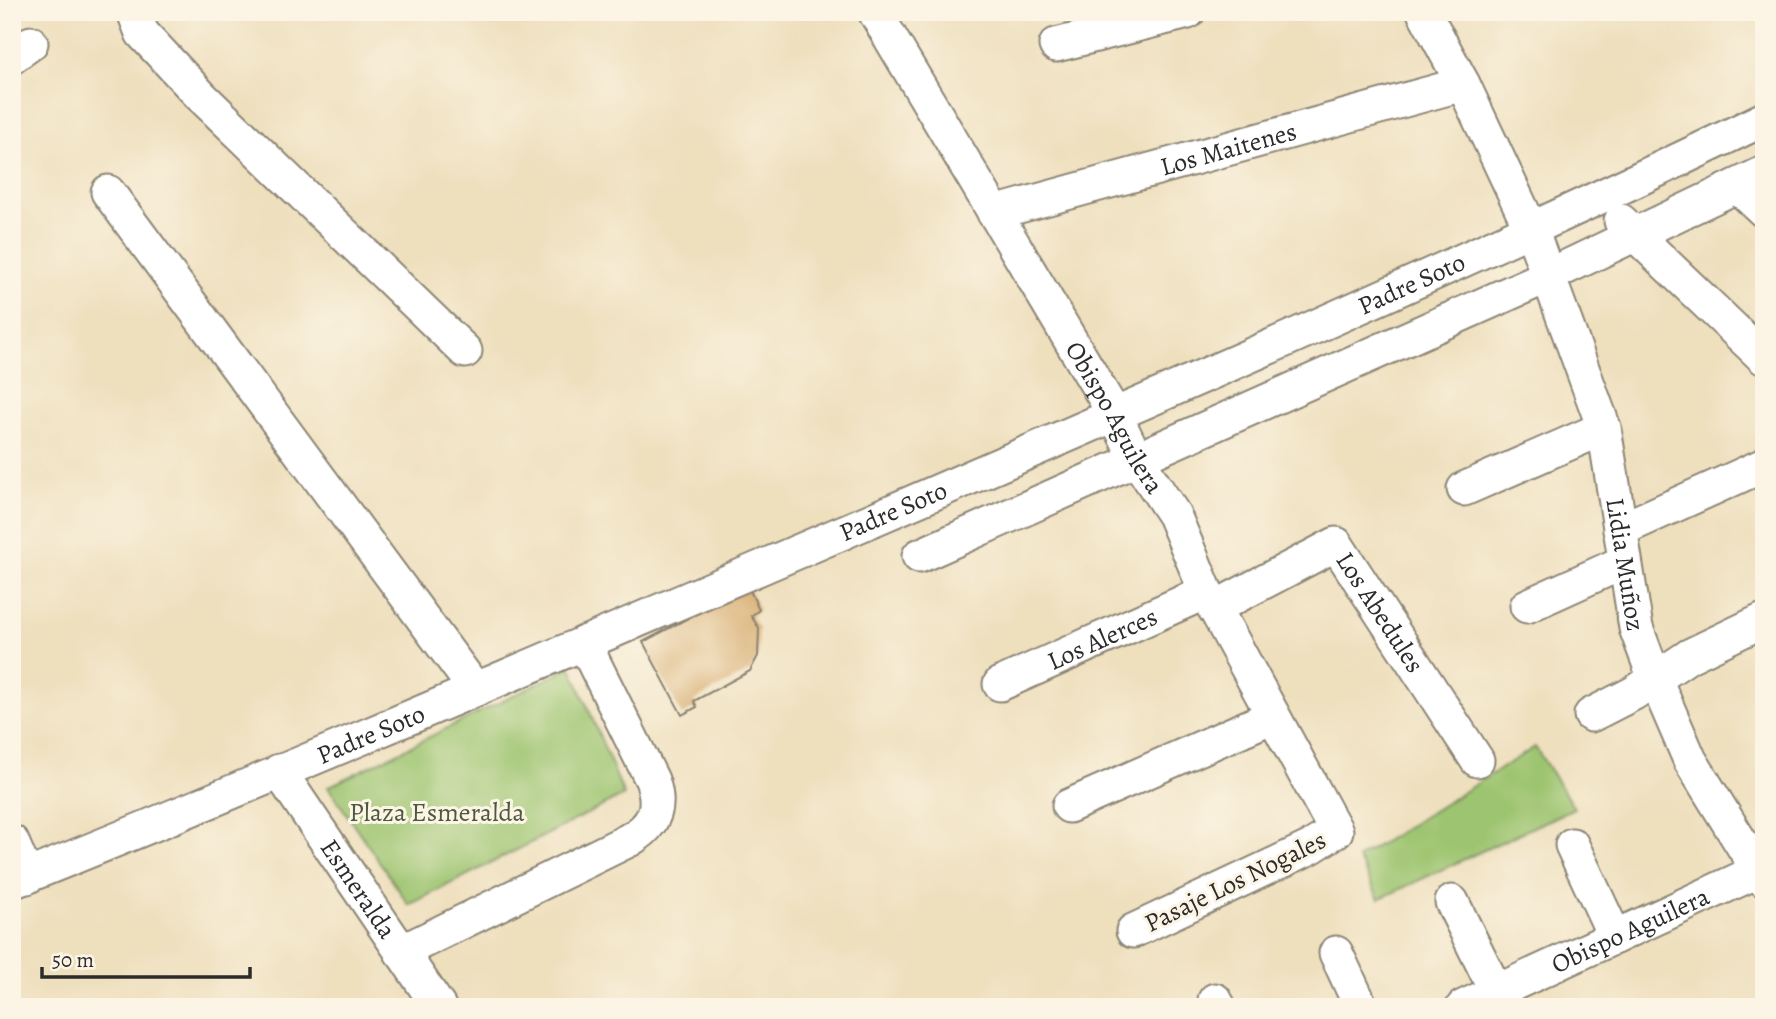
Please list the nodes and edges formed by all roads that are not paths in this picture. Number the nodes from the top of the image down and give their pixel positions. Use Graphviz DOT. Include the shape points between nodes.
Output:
graph roads {
  1 [pos="134,12"];
  2 [pos="875,12"];
  3 [pos="1188,12"];
  4 [pos="1424,12"];
  5 [pos="1056,45"];
  6 [pos="1463,84"];
  7 [pos="1764,119"];
  8 [pos="1751,180"];
  9 [pos="108,192"];
  10 [pos="1598,199"];
  11 [pos="1764,211"];
  12 [pos="994,213"];
  13 [pos="1531,229"];
  14 [pos="1635,234"];
  15 [pos="1550,275"];
  16 [pos="465,351"];
  17 [pos="1764,358"];
  18 [pos="1115,415"];
  19 [pos="1604,428"];
  20 [pos="1136,458"];
  21 [pos="1764,465"];
  22 [pos="1464,489"];
  23 [pos="1622,546"];
  24 [pos="919,556"];
  25 [pos="1210,600"];
  26 [pos="1527,606"];
  27 [pos="1764,620"];
  28 [pos="584,643"];
  29 [pos="1655,679"];
  30 [pos="1000,684"];
  31 [pos="475,689"];
  32 [pos="1591,715"];
  33 [pos="1273,716"];
  34 [pos="1477,760"];
  35 [pos="279,771"];
  36 [pos="1069,806"];
  37 [pos="1336,831"];
  38 [pos="12,842"];
  39 [pos="1572,845"];
  40 [pos="1761,875"];
  41 [pos="19,879"];
  42 [pos="1452,902"];
  43 [pos="1133,931"];
  44 [pos="1615,937"];
  45 [pos="401,952"];
  46 [pos="1336,953"];
  47 [pos="1496,992"];
  48 [pos="439,1007"];
  49 [pos="1361,1007"];
  50 [pos="1462,1007"];
  1 -- 16 [label="street" via="142,33 201,96"];
  2 -- 12 [label="street, Obispo Aguilera"];
  3 -- 5 [label="street"];
  4 -- 6 [label="street, Lidia Muñoz"];
  6 -- 12 [label="street, Los Maitenes"];
  6 -- 13 [label="street, Lidia Muñoz"];
  7 -- 10 [label="street, Padre Soto"];
  8 -- 11 [label="street"];
  8 -- 14 [label="street, Padre Soto"];
  9 -- 31 [label="street"];
  10 -- 13 [label="street, Padre Soto"];
  10 -- 14 [label="street"];
  12 -- 18 [label="street, Obispo Aguilera"];
  13 -- 15 [label="street, Lidia Muñoz"];
  13 -- 18 [label="street, Padre Soto"];
  14 -- 15 [label="street, Padre Soto"];
  14 -- 17 [label="street"];
  15 -- 19 [label="street, Lidia Muñoz"];
  15 -- 20 [label="street, Padre Soto"];
  18 -- 20 [label="street, Obispo Aguilera"];
  18 -- 28 [label="street, Padre Soto"];
  19 -- 22 [label="street"];
  19 -- 23 [label="street, Lidia Muñoz"];
  20 -- 24 [label="street, Padre Soto"];
  20 -- 25 [label="street, Obispo Aguilera" via="1174,515"];
  21 -- 23 [label="street"];
  23 -- 26 [label="street"];
  23 -- 29 [label="street, Lidia Muñoz" via="1636,628"];
  25 -- 30 [label="street, Los Alerces"];
  25 -- 33 [label="street, Obispo Aguilera"];
  25 -- 34 [label="street, Los Abedules" via="1336,544"];
  27 -- 29 [label="street" via="1689,656"];
  28 -- 31 [label="street, Padre Soto"];
  28 -- 45 [label="street" via="652,780 658,802 653,821 629,840"];
  29 -- 32 [label="street"];
  29 -- 40 [label="street, Lidia Muñoz" via="1690,760"];
  31 -- 35 [label="street, Padre Soto"];
  33 -- 36 [label="street"];
  33 -- 37 [label="street, Obispo Aguilera"];
  35 -- 41 [label="street, Padre Soto"];
  35 -- 45 [label="street, Esmeralda"];
  37 -- 43 [label="street, Pasaje Los Nogales"];
  38 -- 41 [label="street"];
  39 -- 44 [label="street"];
  40 -- 44 [label="street, Obispo Aguilera"];
  42 -- 47 [label="street"];
  44 -- 47 [label="street, Obispo Aguilera"];
  45 -- 48 [label="street, Esmeralda"];
  46 -- 49 [label="street"];
  47 -- 50 [label="street, Obispo Aguilera"];
}
